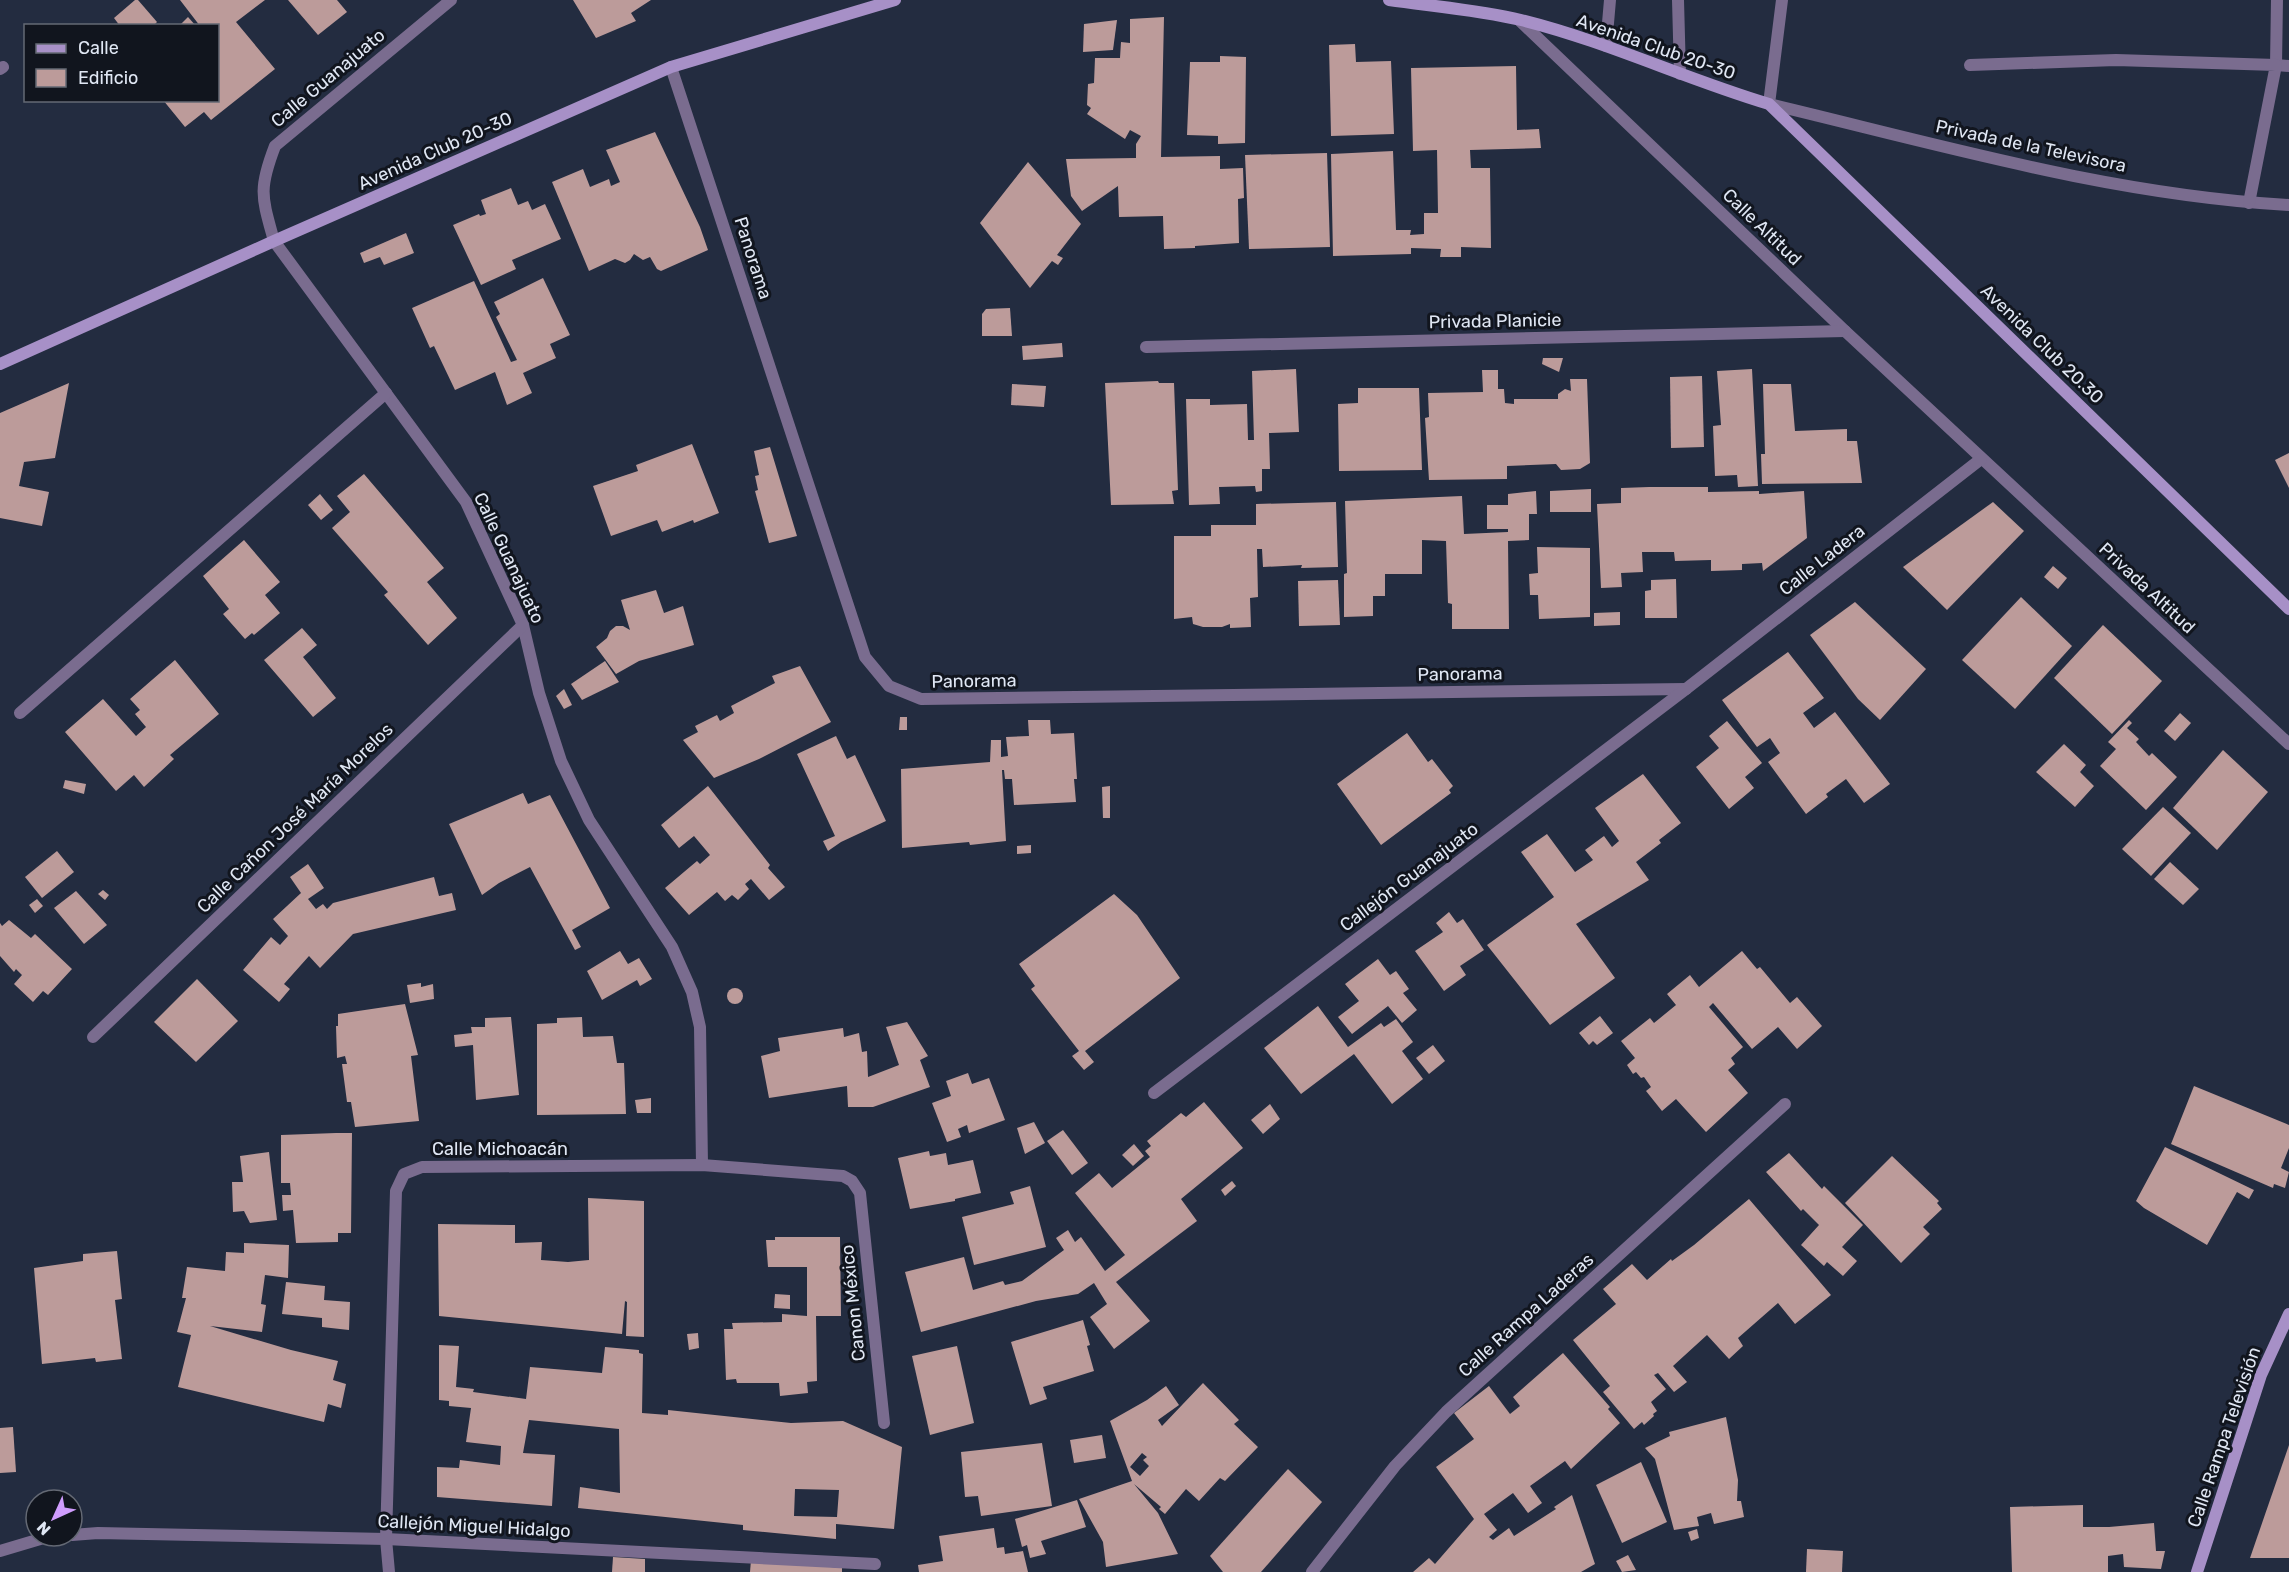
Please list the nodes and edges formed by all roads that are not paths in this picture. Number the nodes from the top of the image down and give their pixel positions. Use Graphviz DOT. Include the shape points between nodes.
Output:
graph roads {
  1 [pos="451,0"];
  2 [pos="896,0"];
  3 [pos="1389,0"];
  4 [pos="1610,0"];
  5 [pos="1678,0"];
  6 [pos="1782,0"];
  7 [pos="2277,0"];
  8 [pos="1520,20"];
  9 [pos="1606,46"];
  10 [pos="1970,65"];
  11 [pos="2276,65"];
  12 [pos="2289,66"];
  13 [pos="671,68"];
  14 [pos="1680,74"];
  15 [pos="1769,104"];
  16 [pos="2249,203"];
  17 [pos="2289,205"];
  18 [pos="274,241"];
  19 [pos="1845,332"];
  20 [pos="1146,347"];
  21 [pos="0,364"];
  22 [pos="386,393"];
  23 [pos="1981,459"];
  24 [pos="2289,609"];
  25 [pos="523,625"];
  26 [pos="1686,689"];
  27 [pos="20,713"];
  28 [pos="2289,744"];
  29 [pos="93,1037"];
  30 [pos="1154,1093"];
  31 [pos="1785,1104"];
  32 [pos="702,1165"];
  33 [pos="852,1181"];
  34 [pos="2289,1314"];
  35 [pos="884,1424"];
  36 [pos="84,1534"];
  37 [pos="386,1539"];
  38 [pos="24,1544"];
  39 [pos="0,1551"];
  40 [pos="875,1564"];
  41 [pos="389,1572"];
  42 [pos="1312,1572"];
  43 [pos="2197,1572"];
  1 -- 18 [label="street, Calle Guanajuato" via="275,146 263,175 262,199"];
  2 -- 13 [label="main road, Avenida Club 20-30"];
  3 -- 8 [label="main road, Avenida Club 20-30"];
  4 -- 9 [label="street"];
  5 -- 14 [label="street"];
  6 -- 15 [label="street"];
  7 -- 11 [label="street"];
  8 -- 9 [label="main road, Avenida Club 20-30"];
  8 -- 19 [label="street, Calle Altitud"];
  9 -- 14 [label="main road, Avenida Club 20-30"];
  10 -- 11 [label="street" via="2116,60"];
  11 -- 12 [label="street"];
  11 -- 16 [label="street"];
  13 -- 18 [label="main road, Avenida Club 20-30"];
  13 -- 26 [label="street, Panorama" via="865,657 889,686 921,699"];
  14 -- 15 [label="main road, Avenida Club 20-30"];
  15 -- 16 [label="street, Privada de la Televisora" via="2106,183"];
  15 -- 24 [label="main road, Avenida Club 20.30"];
  16 -- 17 [label="street, Privada de la Televisora"];
  18 -- 21 [label="main road, Avenida Club 20-30"];
  18 -- 22 [label="street, Calle Guanajuato"];
  19 -- 20 [label="street, Privada Planicie"];
  19 -- 23 [label="street, Calle Altitud"];
  22 -- 25 [label="street, Calle Guanajuato" via="466,502"];
  22 -- 27 [label="street"];
  23 -- 26 [label="street, Calle Ladera"];
  23 -- 28 [label="street, Privada Altitud"];
  25 -- 29 [label="street, Calle Cañon José María Morelos"];
  25 -- 32 [label="street, Calle Guanajuato" via="561,761 589,820 672,947 692,992 700,1027"];
  26 -- 30 [label="street, Callejón Guanajuato"];
  31 -- 42 [label="street, Calle Rampa Laderas" via="1446,1412 1395,1466"];
  32 -- 33 [label="street, Calle Michoacán" via="843,1176"];
  32 -- 37 [label="street, Calle Michoacán" via="422,1167 404,1174 396,1191"];
  33 -- 35 [label="street, Canon México" via="860,1192"];
  34 -- 43 [label="main road, Calle Rampa Televisión" via="2261,1375"];
  36 -- 37 [label="street, Callejón Miguel Hidalgo"];
  37 -- 40 [label="street, Callejón Miguel Hidalgo"];
  37 -- 41 [label="street, Calle Michoacán"];
  38 -- 39 [label="street"];
}
